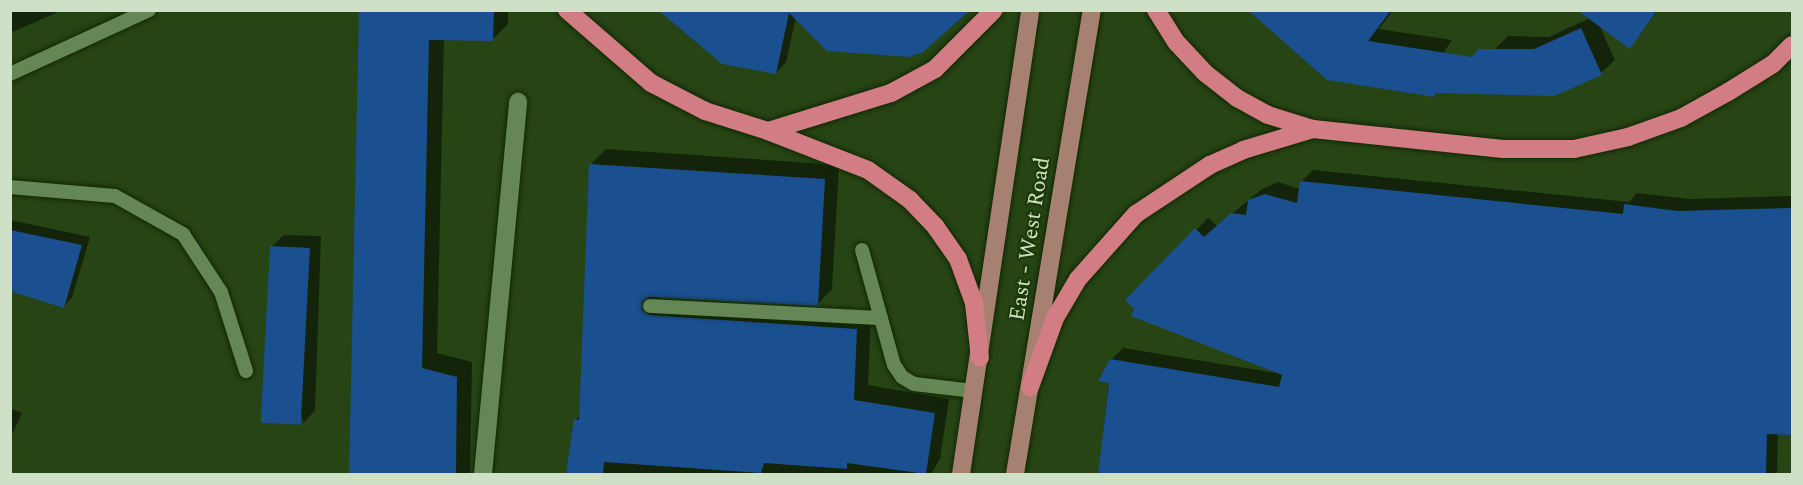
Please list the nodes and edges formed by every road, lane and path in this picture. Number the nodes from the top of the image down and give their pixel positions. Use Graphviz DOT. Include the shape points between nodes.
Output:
graph roads {
  1 [pos="149,10"];
  2 [pos="567,10"];
  3 [pos="994,10"];
  4 [pos="1030,10"];
  5 [pos="1092,10"];
  6 [pos="1156,10"];
  7 [pos="1792,45"];
  8 [pos="10,74"];
  9 [pos="518,102"];
  10 [pos="1313,129"];
  11 [pos="768,131"];
  12 [pos="10,187"];
  13 [pos="862,250"];
  14 [pos="650,306"];
  15 [pos="881,318"];
  16 [pos="980,358"];
  17 [pos="246,371"];
  18 [pos="1029,387"];
  19 [pos="974,391"];
  20 [pos="483,474"];
  21 [pos="961,474"];
  22 [pos="1015,474"];
  1 -- 8 [label="lane"];
  2 -- 11 [label="highway" via="651,82 705,111"];
  3 -- 11 [label="highway" via="935,69 891,93"];
  4 -- 16 [label="main road, East - West Road"];
  5 -- 18 [label="main road, East - West Road"];
  6 -- 10 [label="highway" via="1178,43 1237,98 1268,115"];
  7 -- 10 [label="highway" via="1773,64 1681,118 1628,138 1574,148 1503,149"];
  9 -- 20 [label="street"];
  10 -- 18 [label="highway" via="1243,150 1210,165 1136,214 1078,279 1055,318"];
  11 -- 16 [label="highway" via="868,170 910,200 935,226 958,259 974,303"];
  12 -- 17 [label="lane" via="115,196 183,234 221,292"];
  13 -- 15 [label="lane"];
  14 -- 15 [label="lane"];
  15 -- 19 [label="lane" via="894,365 902,377 914,384"];
  16 -- 19 [label="main road, East - West Road"];
  18 -- 22 [label="main road, East - West Road"];
  19 -- 21 [label="main road, East - West Road"];
}
